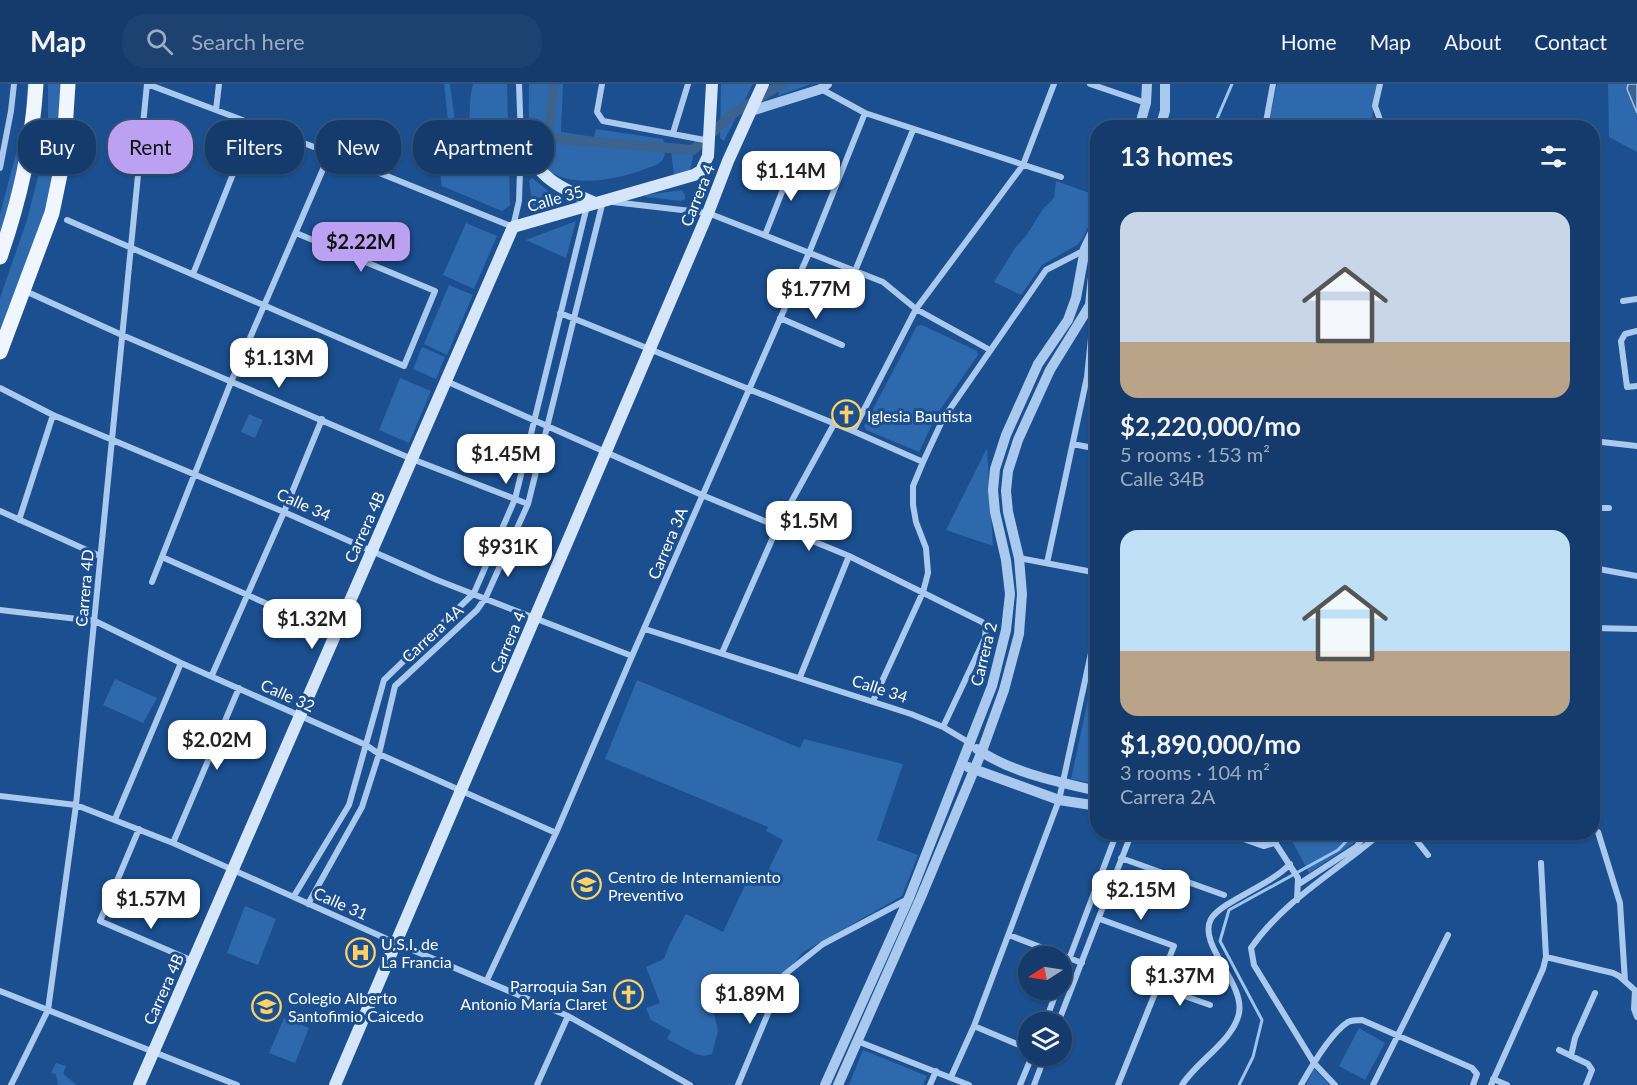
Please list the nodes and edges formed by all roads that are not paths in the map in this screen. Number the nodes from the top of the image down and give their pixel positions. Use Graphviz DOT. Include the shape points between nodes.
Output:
graph roads {
  1 [pos="14,84"];
  2 [pos="36,84"];
  3 [pos="68,84"];
  4 [pos="147,84"];
  5 [pos="219,84"];
  6 [pos="519,84"];
  7 [pos="602,84"];
  8 [pos="688,84"];
  9 [pos="712,84"];
  10 [pos="763,84"];
  11 [pos="1054,84"];
  12 [pos="1090,84"];
  13 [pos="1147,84"];
  14 [pos="1165,84"];
  15 [pos="1273,84"];
  16 [pos="1380,84"];
  17 [pos="824,86"];
  18 [pos="1146,103"];
  19 [pos="753,107"];
  20 [pos="216,110"];
  21 [pos="865,113"];
  22 [pos="242,120"];
  23 [pos="520,120"];
  24 [pos="1141,120"];
  25 [pos="1162,120"];
  26 [pos="1266,120"];
  27 [pos="1380,120"];
  28 [pos="913,130"];
  29 [pos="673,133"];
  30 [pos="710,139"];
  31 [pos="708,156"];
  32 [pos="795,159"];
  33 [pos="728,162"];
  34 [pos="1023,165"];
  35 [pos="0,168"];
  36 [pos="233,174"];
  37 [pos="321,174"];
  38 [pos="382,174"];
  39 [pos="520,174"];
  40 [pos="542,174"];
  41 [pos="1061,177"];
  42 [pos="595,203"];
  43 [pos="708,213"];
  44 [pos="67,220"];
  45 [pos="513,227"];
  46 [pos="296,233"];
  47 [pos="765,235"];
  48 [pos="1090,239"];
  49 [pos="130,249"];
  50 [pos="1085,249"];
  51 [pos="809,252"];
  52 [pos="0,257"];
  53 [pos="855,271"];
  54 [pos="193,274"];
  55 [pos="23,291"];
  56 [pos="1637,299"];
  57 [pos="1623,301"];
  58 [pos="1090,305"];
  59 [pos="265,306"];
  60 [pos="916,309"];
  61 [pos="560,313"];
  62 [pos="573,318"];
  63 [pos="780,318"];
  64 [pos="1637,331"];
  65 [pos="122,335"];
  66 [pos="842,345"];
  67 [pos="650,349"];
  68 [pos="990,350"];
  69 [pos="0,352"];
  70 [pos="1090,356"];
  71 [pos="1087,377"];
  72 [pos="1090,377"];
  73 [pos="446,381"];
  74 [pos="231,382"];
  75 [pos="1637,386"];
  76 [pos="0,388"];
  77 [pos="748,390"];
  78 [pos="53,415"];
  79 [pos="322,419"];
  80 [pos="534,420"];
  81 [pos="834,424"];
  82 [pos="548,426"];
  83 [pos="853,430"];
  84 [pos="112,438"];
  85 [pos="1600,442"];
  86 [pos="1073,444"];
  87 [pos="1637,446"];
  88 [pos="1090,447"];
  89 [pos="606,452"];
  90 [pos="412,459"];
  91 [pos="923,462"];
  92 [pos="195,473"];
  93 [pos="702,495"];
  94 [pos="515,499"];
  95 [pos="528,504"];
  96 [pos="1600,508"];
  97 [pos="1609,508"];
  98 [pos="0,511"];
  99 [pos="284,512"];
  100 [pos="19,520"];
  101 [pos="778,526"];
  102 [pos="372,551"];
  103 [pos="100,556"];
  104 [pos="849,556"];
  105 [pos="162,557"];
  106 [pos="1019,558"];
  107 [pos="1047,563"];
  108 [pos="1600,569"];
  109 [pos="1090,571"];
  110 [pos="1637,576"];
  111 [pos="152,582"];
  112 [pos="923,592"];
  113 [pos="474,593"];
  114 [pos="246,596"];
  115 [pos="486,597"];
  116 [pos="0,610"];
  117 [pos="535,618"];
  118 [pos="95,621"];
  119 [pos="645,628"];
  120 [pos="1600,628"];
  121 [pos="1637,629"];
  122 [pos="335,634"];
  123 [pos="722,652"];
  124 [pos="632,656"];
  125 [pos="1090,660"];
  126 [pos="181,663"];
  127 [pos="212,675"];
  128 [pos="800,678"];
  129 [pos="239,688"];
  130 [pos="873,701"];
  131 [pos="300,716"];
  132 [pos="943,727"];
  133 [pos="970,743"];
  134 [pos="366,745"];
  135 [pos="982,752"];
  136 [pos="379,754"];
  137 [pos="962,765"];
  138 [pos="974,770"];
  139 [pos="1062,784"];
  140 [pos="1090,789"];
  141 [pos="461,791"];
  142 [pos="0,796"];
  143 [pos="1059,800"];
  144 [pos="76,805"];
  145 [pos="1090,805"];
  146 [pos="115,819"];
  147 [pos="139,829"];
  148 [pos="556,832"];
  149 [pos="1600,838"];
  150 [pos="1114,840"];
  151 [pos="1129,840"];
  152 [pos="1253,840"];
  153 [pos="1268,840"];
  154 [pos="1273,840"];
  155 [pos="1362,840"];
  156 [pos="1373,840"];
  157 [pos="1416,840"];
  158 [pos="173,843"];
  159 [pos="1428,855"];
  160 [pos="1121,858"];
  161 [pos="1541,863"];
  162 [pos="1292,866"];
  163 [pos="233,870"];
  164 [pos="1298,881"];
  165 [pos="1224,895"];
  166 [pos="294,896"];
  167 [pos="909,898"];
  168 [pos="1297,900"];
  169 [pos="308,904"];
  170 [pos="1100,919"];
  171 [pos="1009,935"];
  172 [pos="1448,935"];
  173 [pos="396,943"];
  174 [pos="1038,946"];
  175 [pos="1072,950"];
  176 [pos="1546,957"];
  177 [pos="1072,959"];
  178 [pos="193,961"];
  179 [pos="1082,963"];
  180 [pos="487,980"];
  181 [pos="1625,981"];
  182 [pos="1159,987"];
  183 [pos="0,991"];
  184 [pos="1636,992"];
  185 [pos="1595,993"];
  186 [pos="1210,1005"];
  187 [pos="48,1010"];
  188 [pos="1062,1012"];
  189 [pos="568,1016"];
  190 [pos="1637,1017"];
  191 [pos="974,1026"];
  192 [pos="1397,1036"];
  193 [pos="857,1041"];
  194 [pos="1018,1044"];
  195 [pos="1559,1050"];
  196 [pos="153,1052"];
  197 [pos="1571,1056"];
  198 [pos="1314,1063"];
  199 [pos="1028,1066"];
  200 [pos="1041,1066"];
  201 [pos="936,1071"];
  202 [pos="951,1077"];
  203 [pos="224,1082"];
  204 [pos="1492,1082"];
  205 [pos="11,1085"];
  206 [pos="139,1085"];
  207 [pos="237,1085"];
  208 [pos="335,1085"];
  209 [pos="537,1085"];
  210 [pos="690,1085"];
  211 [pos="738,1085"];
  212 [pos="825,1085"];
  213 [pos="838,1085"];
  214 [pos="930,1085"];
  215 [pos="969,1085"];
  216 [pos="1020,1085"];
  217 [pos="1034,1085"];
  218 [pos="1118,1085"];
  219 [pos="1182,1085"];
  220 [pos="1301,1085"];
  221 [pos="1335,1085"];
  222 [pos="1372,1085"];
  223 [pos="1473,1085"];
  224 [pos="1507,1085"];
  225 [pos="1586,1085"];
  1 -- 35 [label="street"];
  2 -- 52 [label="main road" via="27,165"];
  3 -- 55 [label="main road" via="63,160 52,213"];
  4 -- 20 [label="street, Calle 35"];
  4 -- 49 [label="street, Carrera 4D"];
  5 -- 20 [label="street"];
  6 -- 23 [label="street, Carrera 4B"];
  7 -- 29 [label="street" via="597,112 603,122"];
  8 -- 29 [label="street"];
  9 -- 30 [label="main road, Carrera 4"];
  10 -- 19 [label="main road, Carrera 4"];
  11 -- 34 [label="street"];
  12 -- 18 [label="street"];
  13 -- 18 [label="street"];
  14 -- 25 [label="street"];
  15 -- 26 [label="street"];
  16 -- 27 [label="street" via="1376,106"];
  17 -- 19 [label="street"];
  17 -- 21 [label="street"];
  18 -- 24 [label="street"];
  19 -- 33 [label="main road, Carrera 4"];
  20 -- 22 [label="street, Calle 35"];
  21 -- 28 [label="street"];
  21 -- 51 [label="street, Carrera 3A"];
  28 -- 34 [label="street"];
  28 -- 53 [label="street"];
  29 -- 30 [label="street"];
  30 -- 31 [label="main road, Carrera 4"];
  31 -- 33 [label="main road" via="716,166"];
  31 -- 42 [label="main road, Calle 35" via="701,171 694,175"];
  32 -- 47 [label="street"];
  33 -- 43 [label="main road, Carrera 4"];
  34 -- 41 [label="street"];
  34 -- 60 [label="street"];
  36 -- 54 [label="street"];
  37 -- 46 [label="street"];
  38 -- 45 [label="street, Calle 35"];
  39 -- 45 [label="street, Carrera 4B"];
  40 -- 42 [label="main road" via="556,185"];
  42 -- 43 [label="street, Calle 35"];
  42 -- 45 [label="main road, Calle 35"];
  42 -- 61 [label="street, Carrera 4A"];
  42 -- 62 [label="street, Carrera 4A"];
  43 -- 47 [label="street, Calle 35"];
  43 -- 67 [label="main road, Carrera 4"];
  44 -- 49 [label="street"];
  45 -- 73 [label="main road, Carrera 4B"];
  46 -- 59 [label="street"];
  46 -- 59 [label="street" via="435,291 404,366"];
  47 -- 51 [label="street, Calle 35"];
  48 -- 50 [label="street, Carrera 2"];
  49 -- 54 [label="street"];
  49 -- 65 [label="street, Carrera 4D"];
  50 -- 68 [label="street" via="1046,270"];
  50 -- 133 [label="street, Carrera 2" via="1068,320 1038,364 995,469 995,512 1006,560 1009,603 992,686"];
  51 -- 53 [label="street, Calle 35"];
  51 -- 63 [label="street, Carrera 3A"];
  53 -- 60 [label="street, Calle 35" via="883,282"];
  54 -- 59 [label="street"];
  55 -- 65 [label="street"];
  55 -- 69 [label="main road"];
  56 -- 57 [label="street"];
  58 -- 106 [label="street, Carrera 2" via="1050,370 1008,471 1008,512"];
  59 -- 74 [label="street"];
  60 -- 68 [label="street, Calle 35"];
  60 -- 83 [label="street"];
  61 -- 62 [label="street"];
  61 -- 80 [label="street, Carrera 4A"];
  62 -- 67 [label="street"];
  62 -- 82 [label="street, Carrera 4A"];
  63 -- 66 [label="street"];
  63 -- 77 [label="street, Carrera 3A"];
  64 -- 75 [label="street" via="1625,334 1621,340 1627,387"];
  65 -- 74 [label="street"];
  65 -- 84 [label="street, Carrera 4D"];
  67 -- 77 [label="street"];
  67 -- 89 [label="main road, Carrera 4"];
  68 -- 91 [label="street" via="943,419"];
  70 -- 71 [label="street"];
  71 -- 72 [label="street"];
  71 -- 86 [label="street"];
  73 -- 80 [label="street"];
  73 -- 90 [label="main road, Carrera 4B"];
  74 -- 79 [label="street"];
  74 -- 92 [label="street"];
  76 -- 78 [label="street, Calle 34"];
  77 -- 81 [label="street"];
  77 -- 93 [label="street, Carrera 3A"];
  78 -- 84 [label="street, Calle 34"];
  78 -- 100 [label="street"];
  79 -- 90 [label="street"];
  79 -- 99 [label="street"];
  80 -- 82 [label="street"];
  80 -- 94 [label="street, Carrera 4A"];
  81 -- 83 [label="street"];
  81 -- 101 [label="street"];
  82 -- 89 [label="street"];
  82 -- 95 [label="street, Carrera 4A"];
  83 -- 91 [label="street"];
  84 -- 92 [label="street, Calle 34"];
  84 -- 103 [label="street, Carrera 4D"];
  85 -- 87 [label="street"];
  86 -- 88 [label="street"];
  86 -- 107 [label="street"];
  89 -- 93 [label="street"];
  89 -- 117 [label="main road, Carrera 4"];
  90 -- 94 [label="street"];
  90 -- 102 [label="main road, Carrera 4B"];
  91 -- 112 [label="street" via="913,486 913,505 927,556"];
  92 -- 99 [label="street, Calle 34"];
  92 -- 105 [label="street"];
  93 -- 101 [label="street"];
  93 -- 119 [label="street, Carrera 3A"];
  94 -- 95 [label="street"];
  94 -- 113 [label="street, Carrera 4A"];
  95 -- 115 [label="street, Carrera 4A"];
  96 -- 97 [label="street"];
  98 -- 100 [label="street"];
  99 -- 102 [label="street, Calle 34"];
  99 -- 114 [label="street"];
  100 -- 103 [label="street"];
  101 -- 104 [label="street"];
  101 -- 123 [label="street"];
  102 -- 113 [label="street, Calle 34"];
  102 -- 122 [label="main road, Carrera 4B"];
  103 -- 118 [label="street, Carrera 4D"];
  104 -- 112 [label="street"];
  104 -- 128 [label="street"];
  105 -- 111 [label="street"];
  105 -- 114 [label="street"];
  106 -- 107 [label="street"];
  106 -- 135 [label="street, Carrera 2" via="1019,634"];
  107 -- 109 [label="street"];
  108 -- 110 [label="street"];
  112 -- 130 [label="street"];
  112 -- 132 [label="street, Carrera 2" via="986,626 985,638"];
  113 -- 115 [label="street, Calle 34"];
  113 -- 134 [label="street, Carrera 4A" via="384,680"];
  114 -- 122 [label="street"];
  114 -- 127 [label="street"];
  115 -- 117 [label="street, Calle 34"];
  115 -- 136 [label="street, Carrera 4A" via="477,610 395,686"];
  116 -- 118 [label="street, Calle 32"];
  117 -- 124 [label="street, Calle 34"];
  117 -- 141 [label="main road, Carrera 4"];
  118 -- 126 [label="street, Calle 32"];
  118 -- 144 [label="street, Carrera 4D"];
  119 -- 123 [label="street, Calle 34"];
  119 -- 124 [label="street, Carrera 3A"];
  120 -- 121 [label="street"];
  122 -- 131 [label="main road, Carrera 4B"];
  123 -- 128 [label="street, Calle 34"];
  124 -- 148 [label="street, Carrera 3A"];
  125 -- 139 [label="street"];
  126 -- 127 [label="street, Calle 32"];
  126 -- 146 [label="street"];
  127 -- 129 [label="street, Calle 32"];
  128 -- 130 [label="street, Calle 34"];
  129 -- 131 [label="street, Calle 32"];
  129 -- 158 [label="street"];
  130 -- 132 [label="street, Calle 34"];
  131 -- 134 [label="street, Calle 32"];
  131 -- 163 [label="main road, Carrera 4B"];
  132 -- 133 [label="street, Calle 34"];
  133 -- 135 [label="street, Calle 34"];
  133 -- 137 [label="street, Carrera 2"];
  134 -- 136 [label="street, Calle 32"];
  134 -- 166 [label="street, Carrera 4A" via="349,805"];
  135 -- 138 [label="street, Carrera 2"];
  135 -- 139 [label="street, Calle 34"];
  136 -- 141 [label="street, Calle 32"];
  136 -- 169 [label="street, Carrera 4A" via="362,807"];
  137 -- 138 [label="street"];
  137 -- 167 [label="street, Carrera 2"];
  138 -- 143 [label="street"];
  138 -- 193 [label="street, Carrera 2"];
  139 -- 140 [label="street, Calle 34"];
  139 -- 143 [label="street"];
  141 -- 148 [label="street, Calle 32"];
  141 -- 173 [label="main road, Carrera 4"];
  142 -- 144 [label="street, Calle 31"];
  143 -- 145 [label="street"];
  143 -- 171 [label="street"];
  144 -- 146 [label="street, Calle 31"];
  144 -- 187 [label="street, Carrera 4D"];
  146 -- 147 [label="street, Calle 31"];
  147 -- 158 [label="street, Calle 31"];
  147 -- 178 [label="street" via="100,921"];
  148 -- 180 [label="street, Carrera 3A"];
  149 -- 181 [label="street" via="1620,903"];
  150 -- 175 [label="street"];
  151 -- 160 [label="street"];
  152 -- 153 [label="street" via="1264,844"];
  154 -- 162 [label="street"];
  155 -- 164 [label="street"];
  156 -- 168 [label="street"];
  157 -- 159 [label="street"];
  158 -- 163 [label="street, Calle 31"];
  160 -- 165 [label="street"];
  160 -- 170 [label="street"];
  161 -- 176 [label="street"];
  162 -- 164 [label="street"];
  162 -- 219 [label="street" via="1219,910 1212,919 1210,939 1238,993 1239,1016"];
  163 -- 166 [label="street, Calle 31"];
  163 -- 178 [label="main road, Carrera 4B"];
  164 -- 168 [label="street"];
  166 -- 169 [label="street, Calle 31"];
  167 -- 211 [label="street" via="823,944 784,975"];
  167 -- 212 [label="street, Carrera 2"];
  168 -- 198 [label="street" via="1262,932 1251,948 1251,956"];
  169 -- 173 [label="street, Calle 31"];
  170 -- 179 [label="street"];
  170 -- 182 [label="street" via="1174,946"];
  171 -- 174 [label="street"];
  171 -- 191 [label="street"];
  172 -- 192 [label="street"];
  173 -- 180 [label="street, Calle 31"];
  173 -- 208 [label="main road, Carrera 4"];
  176 -- 181 [label="street" via="1613,973"];
  176 -- 204 [label="street"];
  177 -- 179 [label="street"];
  178 -- 196 [label="main road, Carrera 4B"];
  179 -- 188 [label="street"];
  180 -- 189 [label="street, Calle 31"];
  181 -- 184 [label="street"];
  182 -- 186 [label="street"];
  182 -- 218 [label="street"];
  183 -- 187 [label="street"];
  184 -- 190 [label="street"];
  185 -- 197 [label="street"];
  187 -- 196 [label="street"];
  187 -- 205 [label="street, Carrera 4D"];
  189 -- 209 [label="street"];
  189 -- 210 [label="street, Calle 31"];
  191 -- 194 [label="street"];
  191 -- 202 [label="street"];
  192 -- 198 [label="street" via="1362,1020 1347,1022"];
  192 -- 222 [label="street"];
  192 -- 223 [label="street" via="1475,1071"];
  193 -- 201 [label="street"];
  193 -- 213 [label="street, Carrera 2"];
  195 -- 197 [label="street"];
  196 -- 203 [label="street"];
  196 -- 206 [label="main road, Carrera 4B"];
  197 -- 225 [label="street" via="1592,1070"];
  198 -- 220 [label="street"];
  198 -- 221 [label="street"];
  199 -- 216 [label="street"];
  200 -- 217 [label="street"];
  201 -- 202 [label="street"];
  201 -- 214 [label="street"];
  202 -- 215 [label="street"];
  203 -- 207 [label="street"];
  204 -- 224 [label="street"];
}
